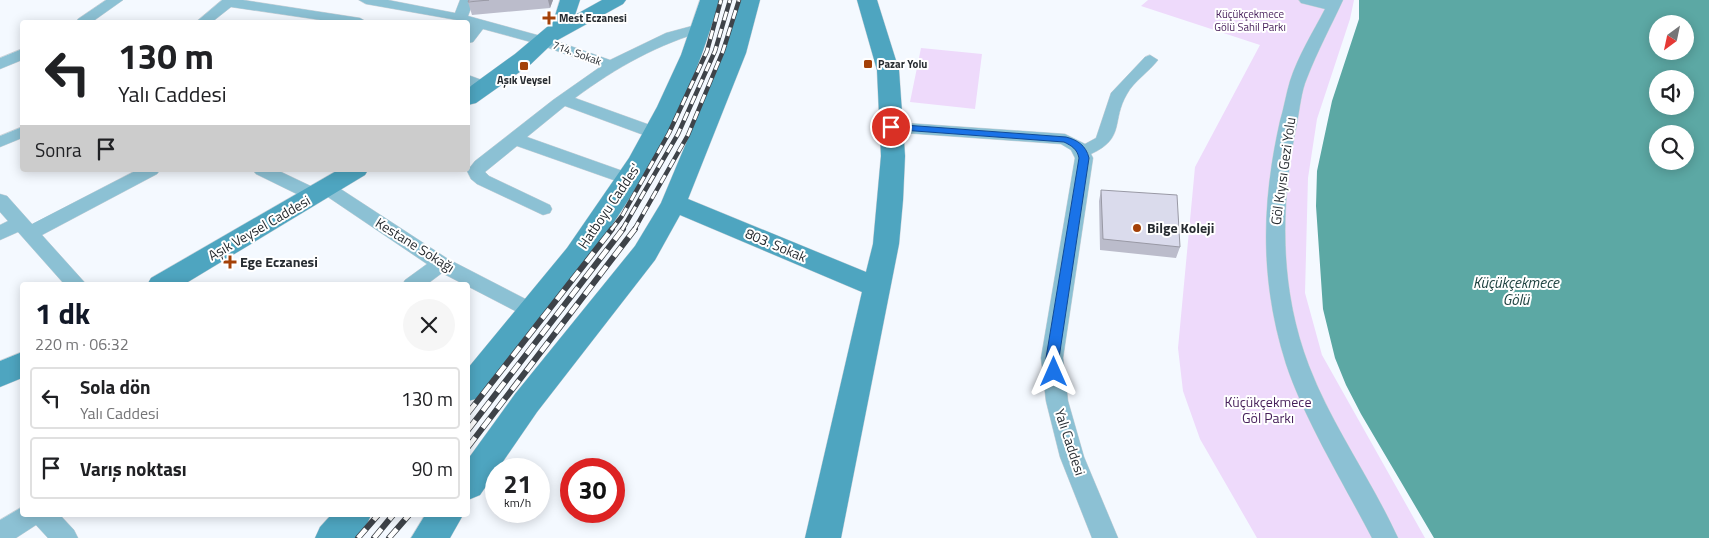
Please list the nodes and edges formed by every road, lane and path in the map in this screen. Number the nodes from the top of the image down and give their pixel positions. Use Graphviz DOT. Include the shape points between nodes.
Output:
graph roads {
  1 [pos="116,0"];
  2 [pos="366,0"];
  3 [pos="467,0"];
  4 [pos="570,0"];
  5 [pos="602,0"];
  6 [pos="606,0"];
  7 [pos="616,0"];
  8 [pos="634,0"];
  9 [pos="710,0"];
  10 [pos="750,0"];
  11 [pos="858,0"];
  12 [pos="867,0"];
  13 [pos="882,0"];
  14 [pos="1306,0"];
  15 [pos="229,1"];
  16 [pos="1335,4"];
  17 [pos="86,20"];
  18 [pos="205,20"];
  19 [pos="336,20"];
  20 [pos="460,20"];
  21 [pos="465,20"];
  22 [pos="470,22"];
  23 [pos="470,25"];
  24 [pos="703,26"];
  25 [pos="563,31"];
  26 [pos="470,36"];
  27 [pos="543,41"];
  28 [pos="880,42"];
  29 [pos="20,55"];
  30 [pos="1150,60"];
  31 [pos="0,64"];
  32 [pos="610,65"];
  33 [pos="473,88"];
  34 [pos="564,100"];
  35 [pos="891,127"];
  36 [pos="20,133"];
  37 [pos="655,133"];
  38 [pos="515,139"];
  39 [pos="0,142"];
  40 [pos="1082,151"];
  41 [pos="147,172"];
  42 [pos="267,172"];
  43 [pos="353,172"];
  44 [pos="628,180"];
  45 [pos="321,192"];
  46 [pos="0,200"];
  47 [pos="674,203"];
  48 [pos="543,209"];
  49 [pos="26,228"];
  50 [pos="0,233"];
  51 [pos="442,264"];
  52 [pos="74,282"];
  53 [pos="166,282"];
  54 [pos="416,282"];
  55 [pos="877,287"];
  56 [pos="532,311"];
  57 [pos="20,365"];
  58 [pos="0,375"];
  59 [pos="470,387"];
  60 [pos="470,482"];
  61 [pos="27,517"];
  62 [pos="45,517"];
  63 [pos="352,517"];
  64 [pos="445,517"];
  65 [pos="0,534"];
  66 [pos="65,538"];
  67 [pos="333,538"];
  68 [pos="429,538"];
  69 [pos="823,538"];
  70 [pos="1105,538"];
  71 [pos="1385,538"];
  1 -- 17 [label="street"];
  2 -- 20 [label="street, 714. Sokak"];
  3 -- 21 [label="street"];
  4 -- 27 [label="street" via="562,24"];
  5 -- 6 [label="street"];
  7 -- 25 [label="street"];
  8 -- 25 [label="street"];
  9 -- 24 [label="street, Hatboyu Caddes'"];
  10 -- 47 [label="street" via="735,53"];
  11 -- 28 [label="street"];
  12 -- 28 [label="street"];
  13 -- 28 [label="street" via="884,23"];
  14 -- 16 [label="street"];
  15 -- 18 [label="street"];
  15 -- 19 [label="street"];
  16 -- 71 [label="street, Göl Kıyısı Gezi Yolu" via="1298,80 1284,148 1274,230 1277,273 1284,318 1298,366"];
  22 -- 27 [label="street, 714. Sokak"];
  23 -- 26 [label="street" via="476,29"];
  24 -- 32 [label="street" via="655,42"];
  24 -- 37 [label="street, Hatboyu Caddes'"];
  25 -- 27 [label="street"];
  27 -- 32 [label="street, 714. Sokak"];
  27 -- 33 [label="street" via="523,59"];
  28 -- 35 [label="street" via="888,70"];
  29 -- 31 [label="street"];
  30 -- 40 [label="street" via="1119,93 1104,139"];
  32 -- 34 [label="street"];
  34 -- 37 [label="street"];
  34 -- 38 [label="street"];
  35 -- 40 [label="street" via="1066,140"];
  35 -- 55 [label="street" via="890,200 886,244"];
  36 -- 39 [label="street"];
  37 -- 44 [label="street, Hatboyu Caddes'"];
  38 -- 44 [label="street"];
  38 -- 48 [label="street" via="481,165 477,175"];
  40 -- 70 [label="street, Yalı Caddesi" via="1084,158 1052,358 1057,401 1072,457"];
  41 -- 49 [label="street"];
  42 -- 45 [label="street, Kestane Sokağı"];
  43 -- 45 [label="street, Aşık Veysel Caddesi"];
  44 -- 56 [label="street, Hatboyu Caddes'" via="588,241"];
  45 -- 51 [label="street, Kestane Sokağı"];
  45 -- 53 [label="street, Aşık Veysel Caddesi"];
  46 -- 49 [label="street"];
  47 -- 55 [label="street, 803. Sokak"];
  47 -- 60 [label="street" via="645,252 526,403"];
  49 -- 50 [label="street"];
  49 -- 52 [label="street"];
  51 -- 54 [label="street"];
  51 -- 56 [label="street, Kestane Sokağı"];
  55 -- 69 [label="street"];
  56 -- 59 [label="street, Hatboyu Caddes'"];
  57 -- 58 [label="street"];
  61 -- 65 [label="street"];
  62 -- 66 [label="street"];
  63 -- 67 [label="street"];
  64 -- 68 [label="street"];
}
